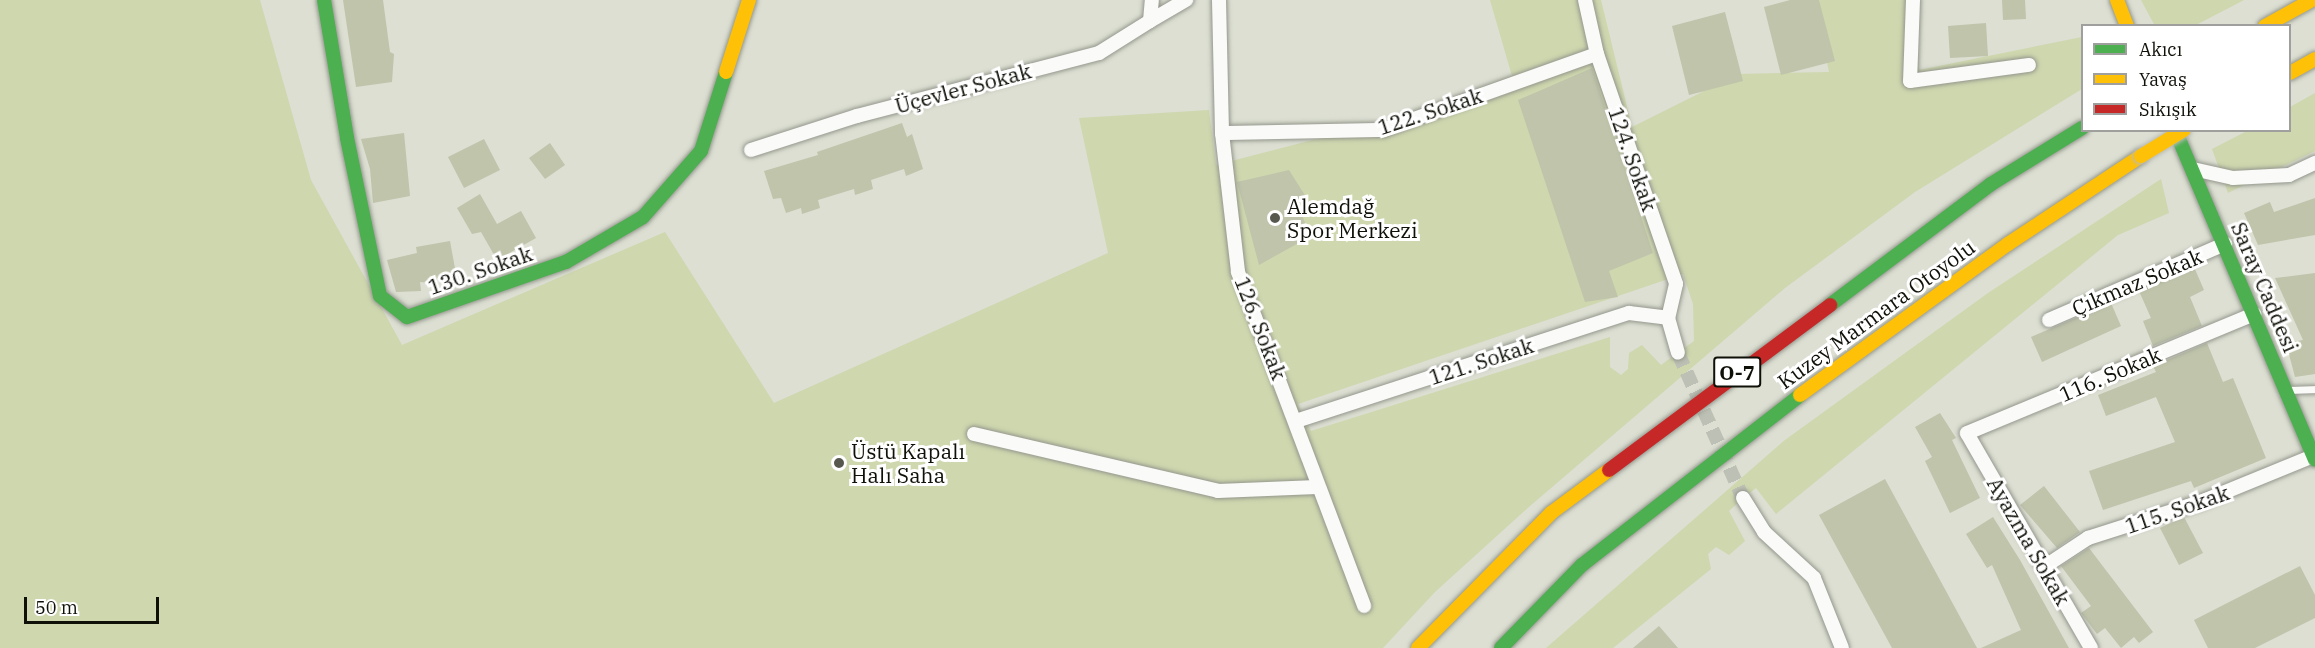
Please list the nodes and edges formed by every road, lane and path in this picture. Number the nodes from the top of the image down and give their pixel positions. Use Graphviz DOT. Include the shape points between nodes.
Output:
graph roads {
  1 [pos="324,0"];
  2 [pos="748,0"];
  3 [pos="1152,0"];
  4 [pos="1186,0"];
  5 [pos="1219,0"];
  6 [pos="1585,0"];
  7 [pos="1912,0"];
  8 [pos="2116,0"];
  9 [pos="2312,0"];
  10 [pos="1150,21"];
  11 [pos="2126,24"];
  12 [pos="2269,24"];
  13 [pos="1597,54"];
  14 [pos="2315,59"];
  15 [pos="2029,64"];
  16 [pos="2291,72"];
  17 [pos="2081,129"];
  18 [pos="2176,132"];
  19 [pos="2181,132"];
  20 [pos="1222,134"];
  21 [pos="752,150"];
  22 [pos="2315,163"];
  23 [pos="2193,169"];
  24 [pos="2224,244"];
  25 [pos="2254,314"];
  26 [pos="1668,318"];
  27 [pos="2049,320"];
  28 [pos="1678,353"];
  29 [pos="2315,389"];
  30 [pos="2286,390"];
  31 [pos="1296,421"];
  32 [pos="974,434"];
  33 [pos="1966,434"];
  34 [pos="2314,458"];
  35 [pos="1317,486"];
  36 [pos="1743,498"];
  37 [pos="2044,567"];
  38 [pos="1364,606"];
  39 [pos="1418,648"];
  40 [pos="1501,648"];
  41 [pos="1842,648"];
  42 [pos="2091,648"];
  1 -- 2 [label="main road, 130. Sokak" via="347,138 380,296 407,317 566,262 643,217 701,151"];
  3 -- 10 [label="street"];
  4 -- 10 [label="street, Üçevler Sokak"];
  5 -- 20 [label="street, 126. Sokak"];
  6 -- 13 [label="street, 124. Sokak"];
  7 -- 15 [label="street" via="1910,81"];
  8 -- 11 [label="main road"];
  9 -- 12 [label="main road"];
  10 -- 21 [label="street, Üçevler Sokak" via="1099,53 858,116"];
  13 -- 20 [label="street, 122. Sokak" via="1383,130"];
  13 -- 26 [label="street, 124. Sokak" via="1676,284"];
  14 -- 16 [label="main road"];
  17 -- 39 [label="main road, Kuzey Marmara Otoyolu / O-7" via="1991,183 1551,513"];
  18 -- 23 [label="main road, Saray Caddesi"];
  19 -- 40 [label="main road, Kuzey Marmara Otoyolu / O-7, bridge" via="2008,244 1820,379 1582,565"];
  20 -- 31 [label="street, 126. Sokak" via="1238,272"];
  22 -- 23 [label="street" via="2289,175 2233,178"];
  23 -- 24 [label="main road, Saray Caddesi"];
  24 -- 25 [label="main road, Saray Caddesi"];
  24 -- 27 [label="street, Çıkmaz Sokak"];
  25 -- 30 [label="main road, Saray Caddesi"];
  25 -- 33 [label="street, 116. Sokak"];
  26 -- 28 [label="street"];
  26 -- 31 [label="street, 121. Sokak" via="1629,313"];
  29 -- 30 [label="lane"];
  30 -- 34 [label="main road, Saray Caddesi"];
  31 -- 35 [label="street, 126. Sokak"];
  32 -- 35 [label="street" via="1218,491"];
  33 -- 37 [label="street, Ayazma Sokak"];
  34 -- 37 [label="street, 115. Sokak" via="2189,506 2088,538"];
  35 -- 38 [label="street, 126. Sokak"];
  36 -- 41 [label="street" via="1764,532 1814,578"];
  37 -- 42 [label="street, Ayazma Sokak"];
}
